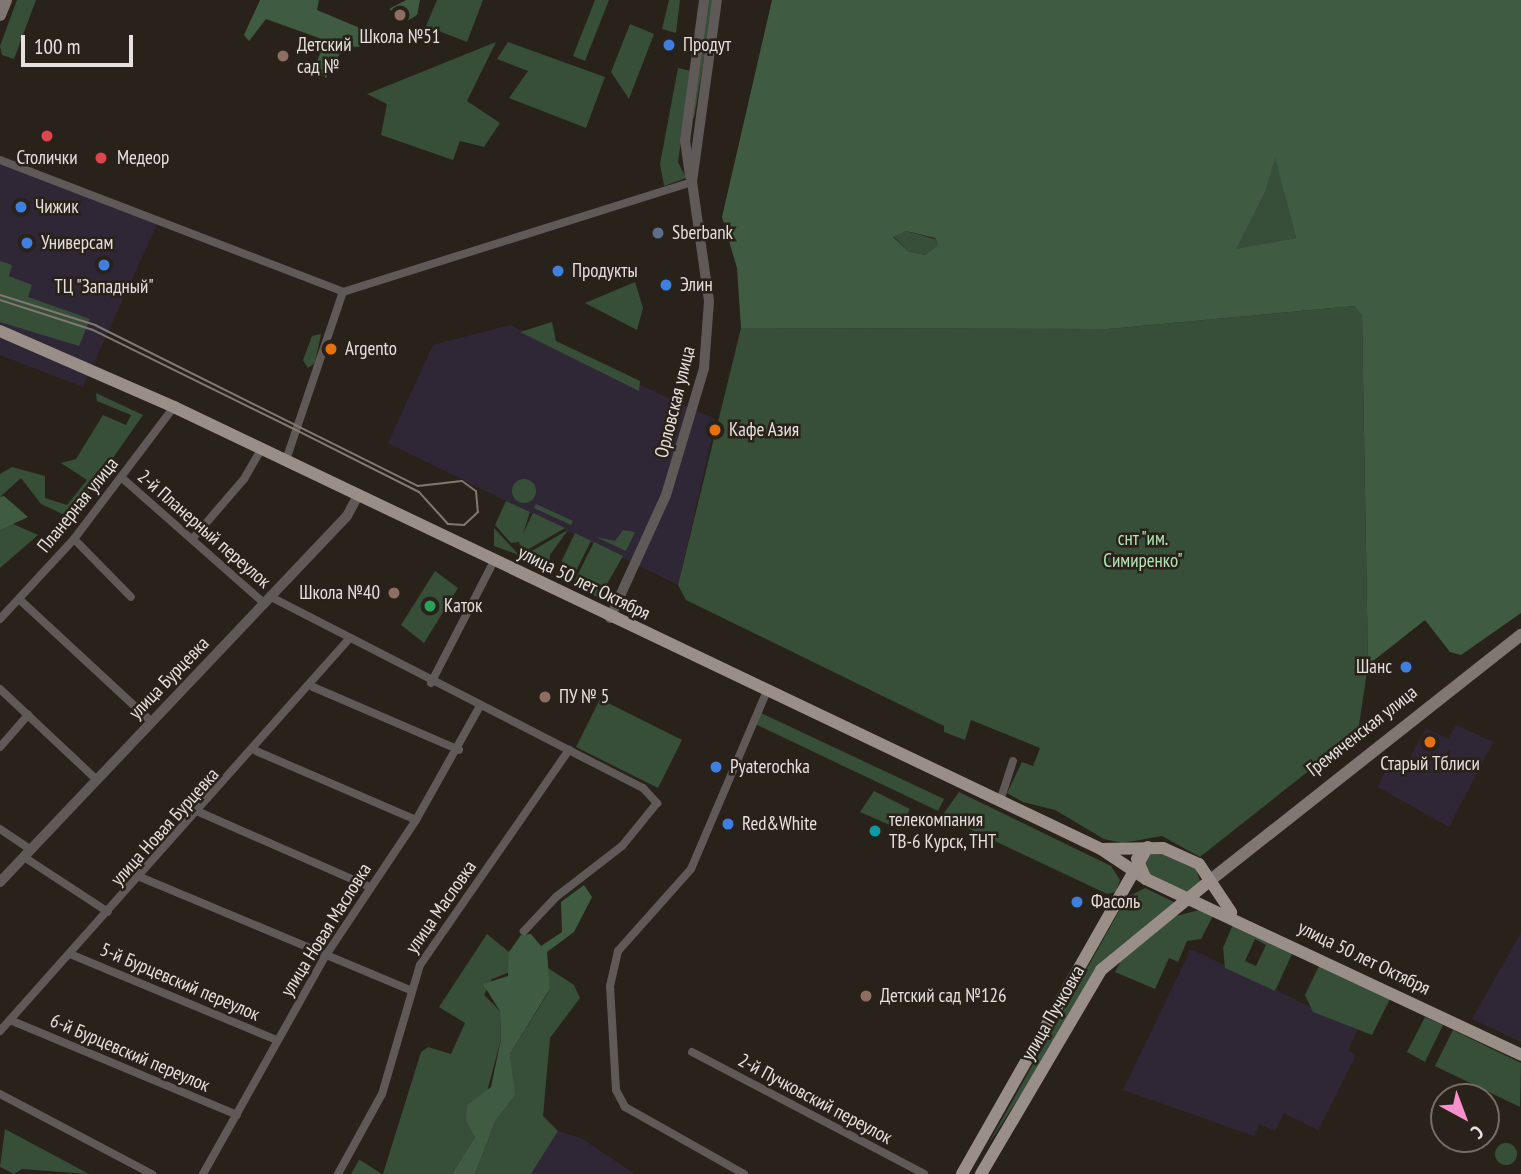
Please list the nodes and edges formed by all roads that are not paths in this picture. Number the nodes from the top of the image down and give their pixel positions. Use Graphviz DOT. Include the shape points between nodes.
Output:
graph roads {
  1 [pos="6,0"];
  2 [pos="704,0"];
  3 [pos="717,0"];
  4 [pos="0,15"];
  5 [pos="0,160"];
  6 [pos="692,182"];
  7 [pos="343,292"];
  8 [pos="0,331"];
  9 [pos="174,407"];
  10 [pos="261,449"];
  11 [pos="286,460"];
  12 [pos="121,477"];
  13 [pos="358,495"];
  14 [pos="194,537"];
  15 [pos="74,539"];
  16 [pos="494,561"];
  17 [pos="131,597"];
  18 [pos="19,599"];
  19 [pos="268,600"];
  20 [pos="610,618"];
  21 [pos="0,619"];
  22 [pos="1521,635"];
  23 [pos="348,640"];
  24 [pos="431,683"];
  25 [pos="313,687"];
  26 [pos="0,689"];
  27 [pos="767,691"];
  28 [pos="480,706"];
  29 [pos="28,715"];
  30 [pos="152,722"];
  31 [pos="0,747"];
  32 [pos="458,750"];
  33 [pos="569,750"];
  34 [pos="256,751"];
  35 [pos="1013,761"];
  36 [pos="97,780"];
  37 [pos="1000,801"];
  38 [pos="199,812"];
  39 [pos="416,820"];
  40 [pos="0,828"];
  41 [pos="1149,847"];
  42 [pos="1101,849"];
  43 [pos="27,853"];
  44 [pos="1137,859"];
  45 [pos="1228,859"];
  46 [pos="1199,864"];
  47 [pos="1133,872"];
  48 [pos="139,877"];
  49 [pos="1146,879"];
  50 [pos="1208,881"];
  51 [pos="0,882"];
  52 [pos="370,887"];
  53 [pos="1189,899"];
  54 [pos="108,912"];
  55 [pos="1246,922"];
  56 [pos="524,931"];
  57 [pos="70,954"];
  58 [pos="326,955"];
  59 [pos="410,990"];
  60 [pos="10,1020"];
  61 [pos="0,1031"];
  62 [pos="277,1040"];
  63 [pos="692,1052"];
  64 [pos="1521,1055"];
  65 [pos="0,1094"];
  66 [pos="237,1115"];
  67 [pos="976,1150"];
  68 [pos="991,1159"];
  69 [pos="152,1174"];
  70 [pos="203,1174"];
  71 [pos="338,1174"];
  72 [pos="744,1174"];
  73 [pos="924,1174"];
  74 [pos="962,1174"];
  75 [pos="981,1174"];
  1 -- 4 [label="main road"];
  2 -- 6 [label="street, Орловская улица" via="685,141"];
  3 -- 6 [label="street, Орловская улица"];
  5 -- 7 [label="street"];
  6 -- 7 [label="street"];
  6 -- 20 [label="street, Орловская улица" via="709,301 704,368 666,495"];
  7 -- 11 [label="street"];
  8 -- 9 [label="main road, улица 50 лет Октября"];
  9 -- 10 [label="main road, улица 50 лет Октября"];
  9 -- 12 [label="street, Планерная улица"];
  10 -- 11 [label="main road, улица 50 лет Октября"];
  10 -- 14 [label="street" via="244,479"];
  11 -- 13 [label="main road, улица 50 лет Октября"];
  12 -- 14 [label="street, 2-й Планерный переулок"];
  12 -- 15 [label="street, Планерная улица"];
  13 -- 16 [label="main road, улица 50 лет Октября"];
  13 -- 19 [label="street, улица Бурцевка" via="347,516"];
  14 -- 19 [label="street, 2-й Планерный переулок"];
  15 -- 17 [label="street"];
  15 -- 18 [label="street, Планерная улица"];
  16 -- 20 [label="main road, улица 50 лет Октября"];
  16 -- 24 [label="street"];
  18 -- 21 [label="street, Планерная улица"];
  18 -- 30 [label="street"];
  19 -- 23 [label="street, 2-й Планерный переулок"];
  19 -- 30 [label="street, улица Бурцевка"];
  20 -- 27 [label="main road, улица 50 лет Октября"];
  22 -- 45 [label="main road, Гремяченская улица"];
  23 -- 24 [label="street, 2-й Планерный переулок"];
  23 -- 25 [label="street, улица Новая Бурцевка"];
  24 -- 28 [label="street, 2-й Планерный переулок"];
  25 -- 32 [label="street"];
  25 -- 34 [label="street, улица Новая Бурцевка"];
  26 -- 29 [label="street"];
  27 -- 37 [label="main road, улица 50 лет Октября"];
  27 -- 72 [label="street" via="691,869 629,937 611,968 617,1090 633,1113"];
  28 -- 32 [label="street, улица Новая Масловка"];
  28 -- 33 [label="street, 2-й Планерный переулок"];
  29 -- 31 [label="street"];
  29 -- 36 [label="street"];
  30 -- 36 [label="street, улица Бурцевка"];
  32 -- 39 [label="street, улица Новая Масловка"];
  33 -- 56 [label="street, 2-й Планерный переулок" via="643,788 657,803 622,846 556,897"];
  33 -- 59 [label="street, улица Масловка" via="437,938"];
  34 -- 38 [label="street, улица Новая Бурцевка"];
  34 -- 39 [label="street"];
  35 -- 37 [label="street"];
  36 -- 43 [label="street, улица Бурцевка"];
  37 -- 42 [label="main road, улица 50 лет Октября"];
  38 -- 48 [label="street, улица Новая Бурцевка"];
  38 -- 52 [label="street"];
  39 -- 52 [label="street, улица Новая Масловка"];
  40 -- 43 [label="street"];
  41 -- 42 [label="main road"];
  41 -- 44 [label="main road"];
  41 -- 46 [label="main road"];
  42 -- 47 [label="main road, улица 50 лет Октября"];
  43 -- 51 [label="street, улица Бурцевка"];
  43 -- 54 [label="street"];
  44 -- 47 [label="main road, улица Пучковка"];
  44 -- 49 [label="main road"];
  45 -- 46 [label="main road"];
  45 -- 50 [label="main road, Гремяченская улица"];
  46 -- 50 [label="main road"];
  47 -- 49 [label="main road, улица 50 лет Октября"];
  47 -- 67 [label="main road, улица Пучковка"];
  48 -- 54 [label="street, улица Новая Бурцевка"];
  48 -- 58 [label="street"];
  49 -- 53 [label="main road, улица 50 лет Октября"];
  50 -- 53 [label="main road, улица Пучковка"];
  50 -- 55 [label="main road"];
  52 -- 58 [label="street, улица Новая Масловка"];
  53 -- 55 [label="main road, улица 50 лет Октября"];
  53 -- 68 [label="main road, улица Пучковка" via="1101,970"];
  54 -- 57 [label="street, улица Новая Бурцевка"];
  55 -- 64 [label="main road, улица 50 лет Октября"];
  57 -- 60 [label="street, улица Новая Бурцевка"];
  57 -- 62 [label="street, 5-й Бурцевский переулок"];
  58 -- 59 [label="street"];
  58 -- 62 [label="street, улица Новая Масловка"];
  59 -- 71 [label="street, улица Масловка" via="382,1094"];
  60 -- 61 [label="street, улица Новая Бурцевка"];
  60 -- 66 [label="street, 6-й Бурцевский переулок"];
  62 -- 66 [label="street, улица Новая Масловка"];
  63 -- 73 [label="street, 2-й Пучковский переулок"];
  65 -- 69 [label="street"];
  66 -- 70 [label="street, улица Новая Масловка"];
  67 -- 68 [label="main road"];
  67 -- 74 [label="main road, улица Пучковка"];
  68 -- 75 [label="main road, улица Пучковка"];
}
